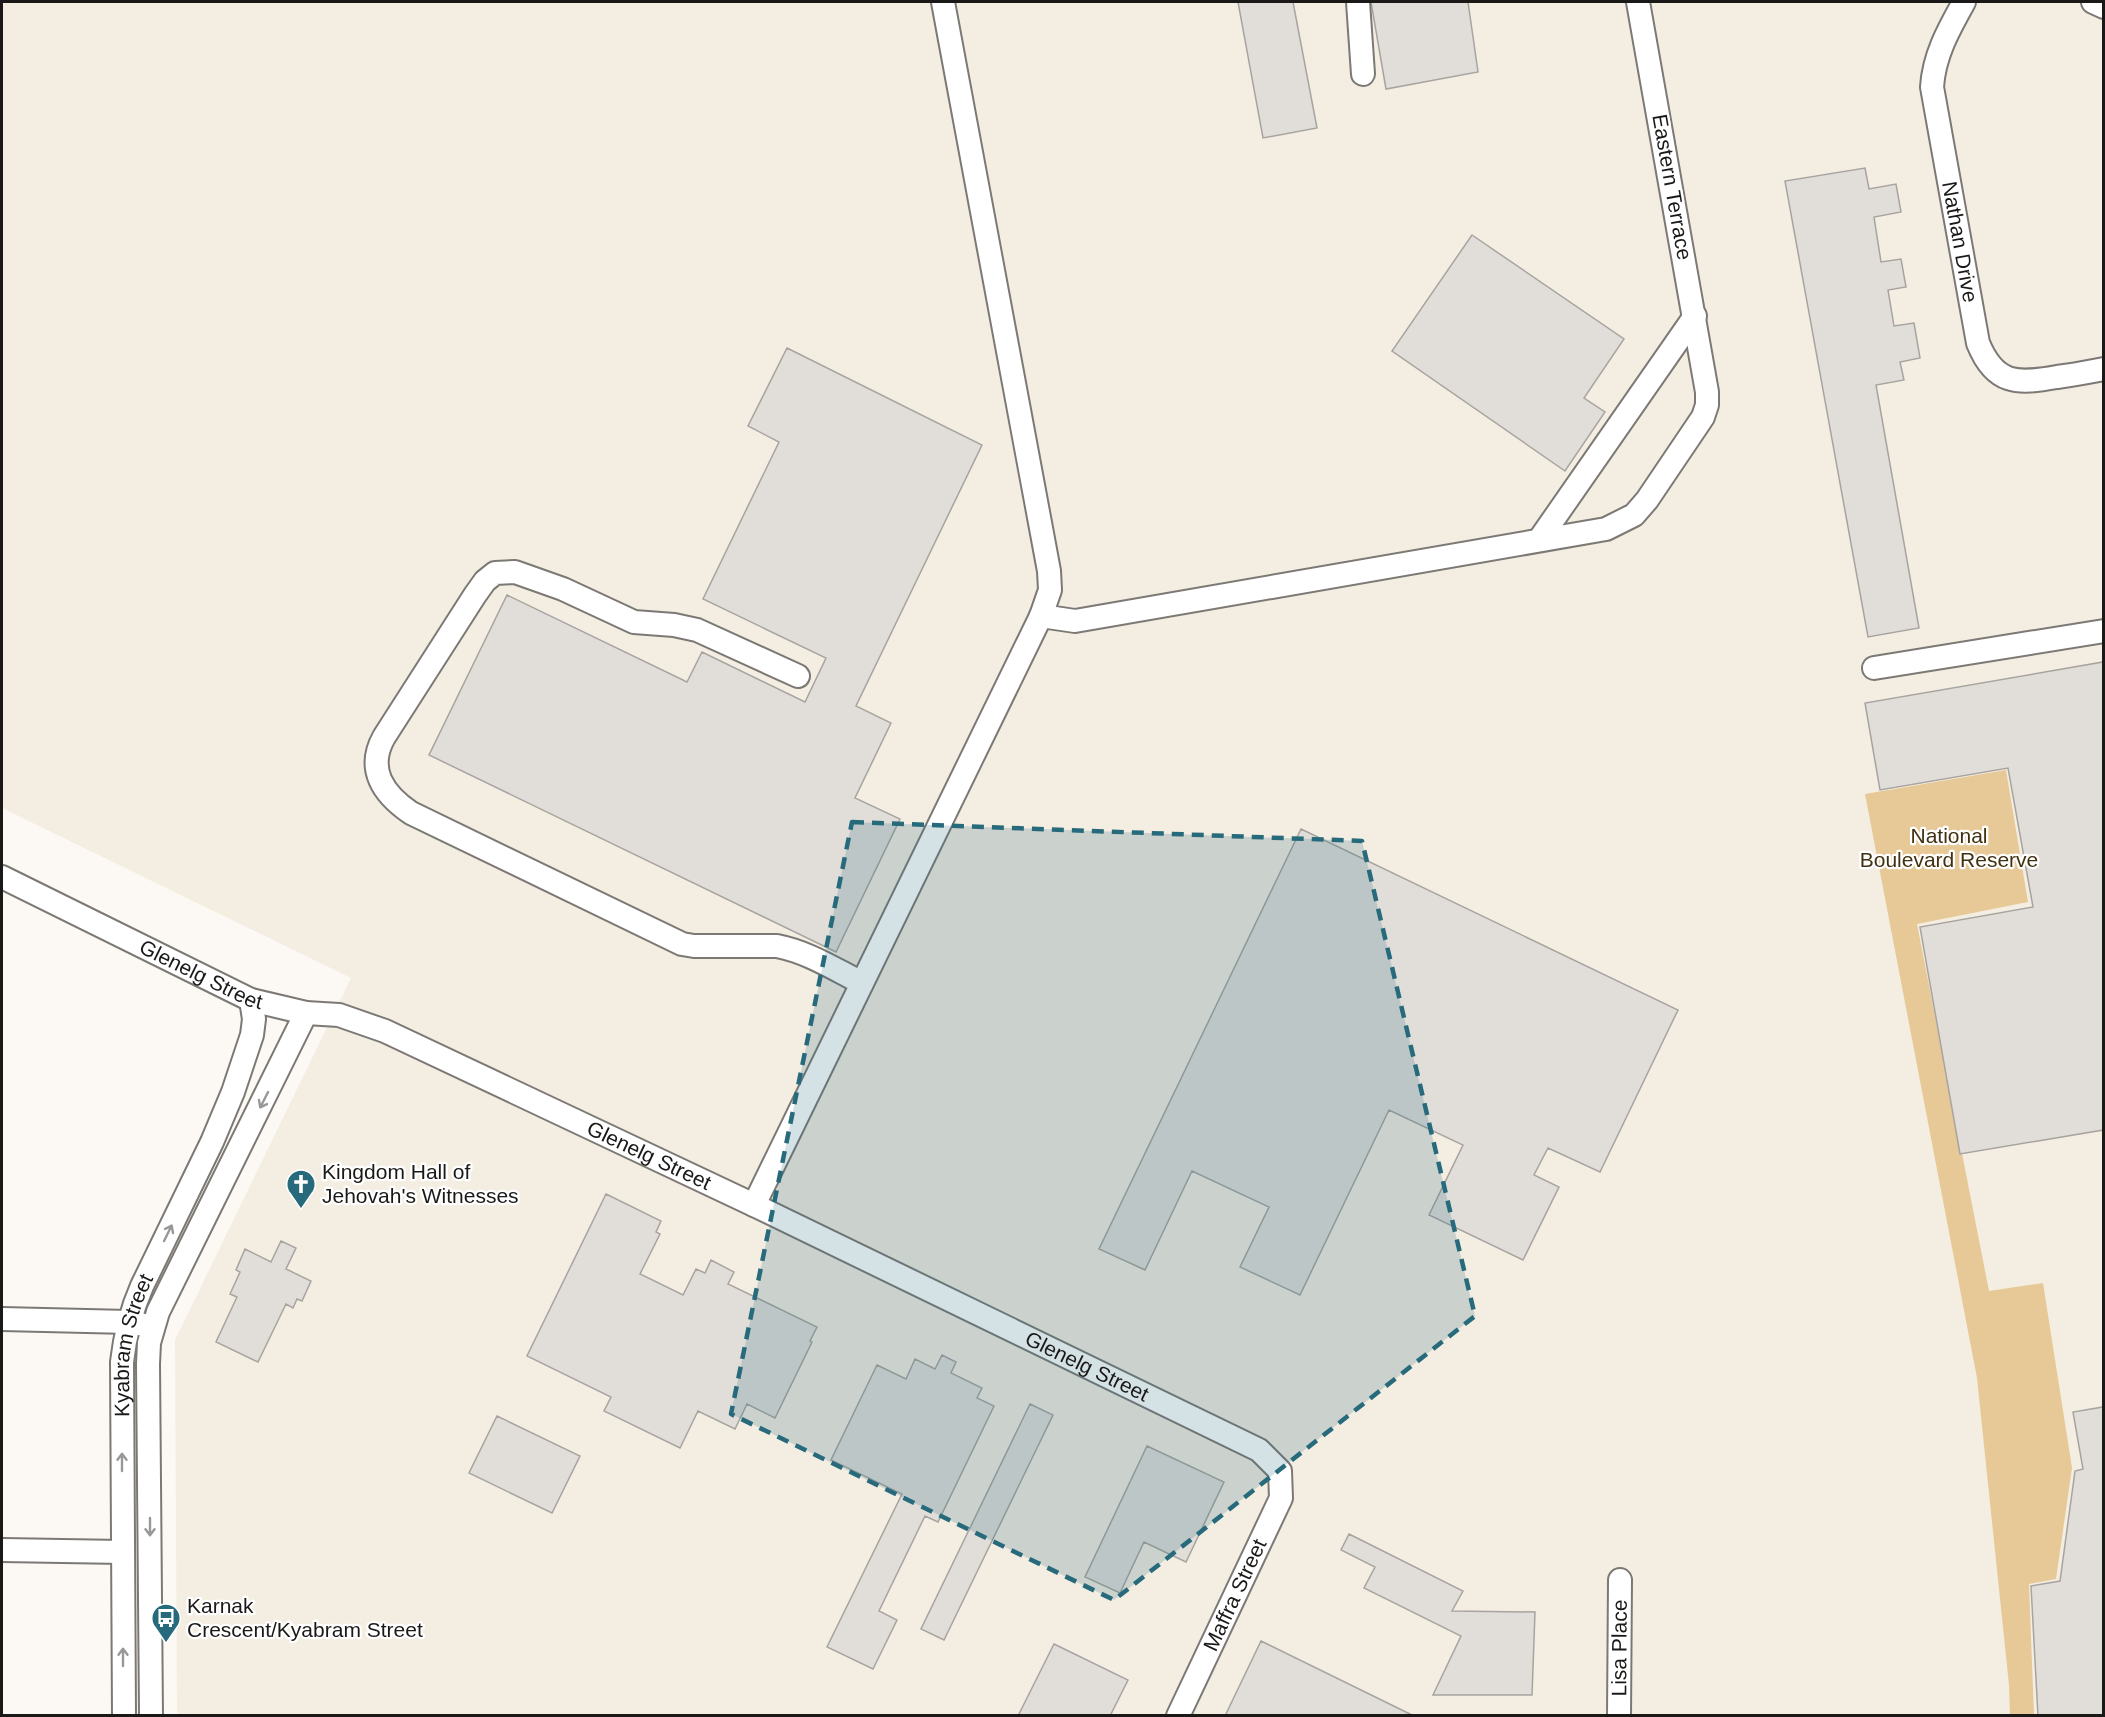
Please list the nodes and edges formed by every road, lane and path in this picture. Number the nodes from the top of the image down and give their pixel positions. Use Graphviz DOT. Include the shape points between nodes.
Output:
graph roads {
  1 [pos="943,2"];
  2 [pos="1358,2"];
  3 [pos="1638,2"];
  4 [pos="1964,2"];
  5 [pos="2093,2"];
  6 [pos="2103,7"];
  7 [pos="1363,74"];
  8 [pos="1695,316"];
  9 [pos="2103,369"];
  10 [pos="1539,540"];
  11 [pos="1041,616"];
  12 [pos="2103,631"];
  13 [pos="1874,668"];
  14 [pos="798,676"];
  15 [pos="2,877"];
  16 [pos="862,983"];
  17 [pos="251,1000"];
  18 [pos="306,1013"];
  19 [pos="754,1205"];
  20 [pos="2,1319"];
  21 [pos="129,1322"];
  22 [pos="153,1327"];
  23 [pos="1280,1471"];
  24 [pos="2,1550"];
  25 [pos="123,1552"];
  26 [pos="1620,1580"];
  27 [pos="124,1716"];
  28 [pos="151,1716"];
  29 [pos="1178,1716"];
  30 [pos="1619,1716"];
  1 -- 11 [label="street" via="1049,571 1050,590"];
  2 -- 7 [label="street"];
  3 -- 8 [label="street, Eastern Terrace"];
  4 -- 9 [label="street, Nathan Drive" via="1941,46 1932,87 1984,359 1997,372 2028,383"];
  5 -- 6 [label="street"];
  8 -- 10 [label="street"];
  8 -- 10 [label="street, Eastern Terrace" via="1707,405 1703,417 1647,500 1634,515 1606,529"];
  10 -- 11 [label="street, Eastern Terrace" via="1075,621"];
  11 -- 16 [label="street"];
  12 -- 13 [label="street"];
  14 -- 16 [label="street" via="697,630 634,622 536,579 515,572 495,573 485,581 378,746 375,764 389,794 411,813 682,944 788,948"];
  15 -- 17 [label="street, Glenelg Street"];
  16 -- 19 [label="street"];
  17 -- 18 [label="street, Glenelg Street"];
  21 -- 17 [label="street, Kyabram Street, one-way" via="233,1092 252,1035"];
  18 -- 19 [label="street, Glenelg Street" via="339,1016 385,1030"];
  18 -- 22 [label="street, Kyabram Street, one-way"];
  19 -- 23 [label="street, Glenelg Street" via="1259,1450"];
  20 -- 21 [label="street"];
  21 -- 22 [label="street"];
  25 -- 21 [label="street, Kyabram Street, one-way" via="122,1362"];
  22 -- 28 [label="street, Kyabram Street, one-way" via="148,1364"];
  23 -- 29 [label="street, Maffra Street" via="1281,1498"];
  24 -- 25 [label="street"];
  27 -- 25 [label="street, Kyabram Street, one-way"];
  26 -- 30 [label="street, Lisa Place"];
}
